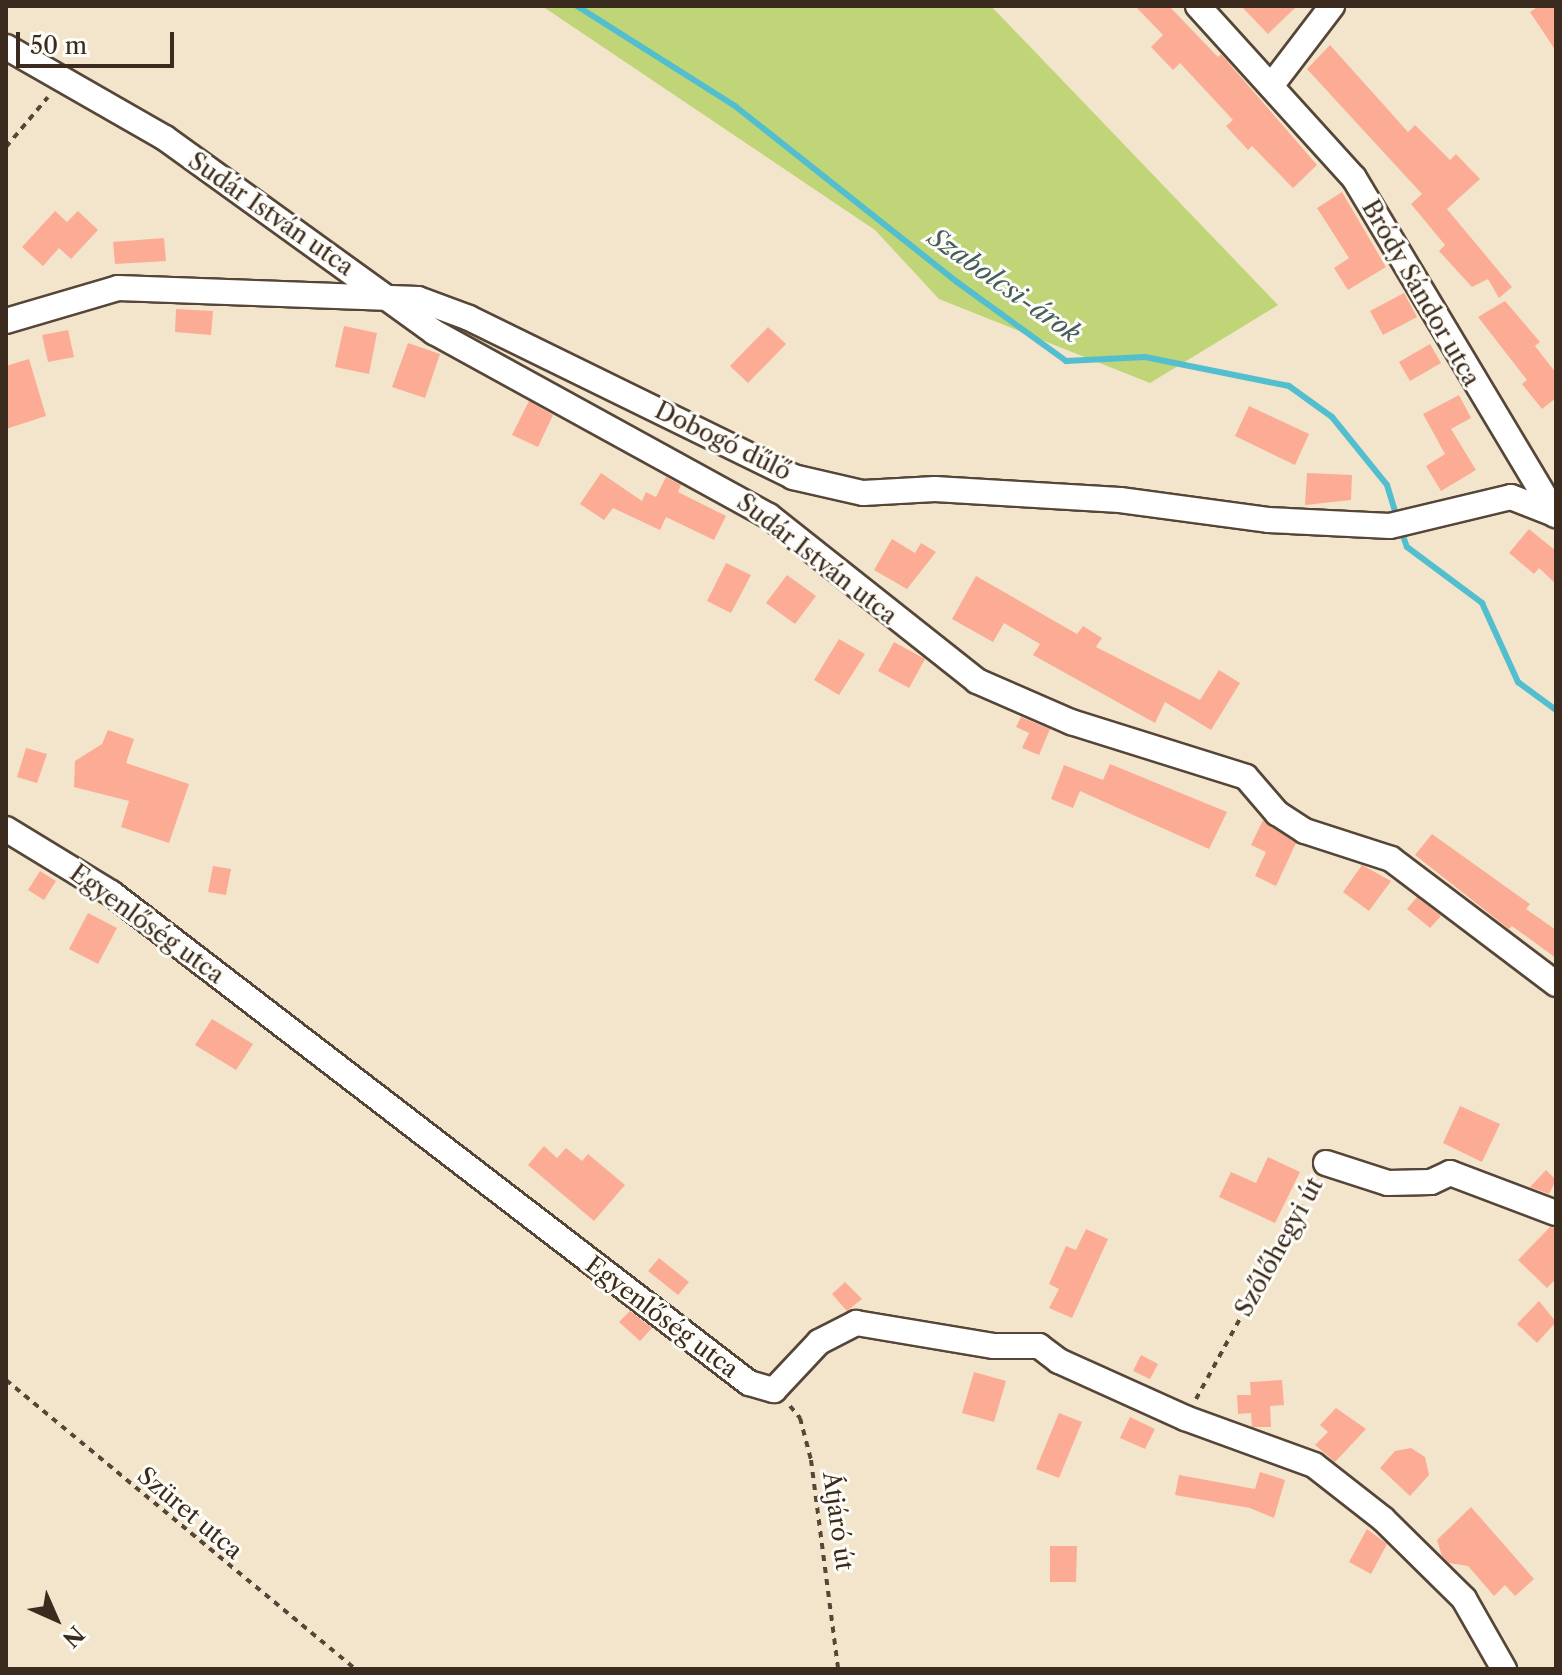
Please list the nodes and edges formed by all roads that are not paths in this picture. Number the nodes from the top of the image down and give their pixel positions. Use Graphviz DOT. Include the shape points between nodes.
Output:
graph roads {
  1 [pos="1198,6"];
  2 [pos="1332,6"];
  3 [pos="6,47"];
  4 [pos="1271,86"];
  5 [pos="391,297"];
  6 [pos="6,321"];
  7 [pos="1555,515"];
  8 [pos="6,829"];
  9 [pos="1556,984"];
  10 [pos="1326,1163"];
  11 [pos="1556,1213"];
  12 [pos="1504,1669"];
  1 -- 4 [label="street, Bródy Sándor utca"];
  2 -- 4 [label="street"];
  3 -- 5 [label="street, Sudár István utca" via="165,138 289,232"];
  4 -- 7 [label="street, Bródy Sándor utca" via="1354,178"];
  5 -- 6 [label="street, Dobogó dűlő" via="118,288"];
  5 -- 7 [label="street, Dobogó dűlő" via="418,299 469,318 793,477 863,493 935,489 1089,498 1268,520 1399,525 1511,497"];
  5 -- 9 [label="street, Sudár István utca" via="434,332 769,516 977,681 1071,722 1246,777 1286,819 1305,831 1391,859"];
  8 -- 12 [label="street, Egyenlőség utca" via="111,893 749,1383 774,1390 819,1342 856,1323 994,1346 1039,1346 1059,1361 1252,1447 1314,1465 1383,1519 1464,1599"];
  10 -- 11 [label="street, Szőlőhegyi út" via="1388,1183 1431,1182 1450,1173"];
}
